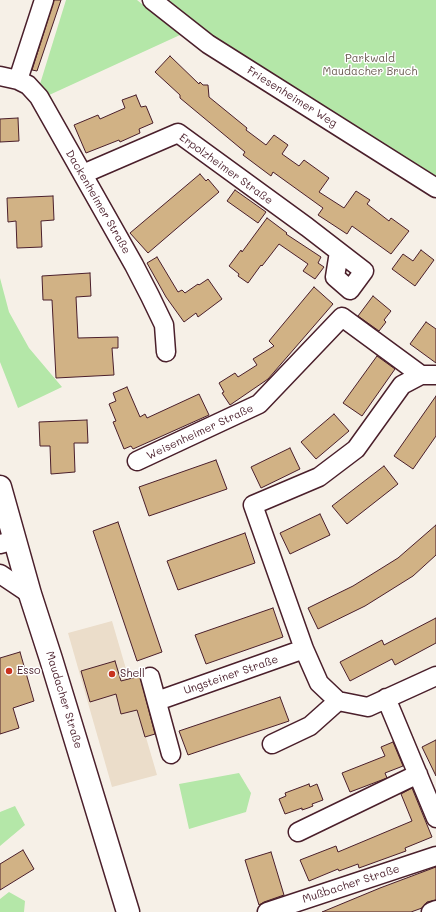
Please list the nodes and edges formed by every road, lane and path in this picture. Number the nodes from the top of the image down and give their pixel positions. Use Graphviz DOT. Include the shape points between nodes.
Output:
graph roads {
  1 [pos="44,0"];
  2 [pos="152,0"];
  3 [pos="0,76"];
  4 [pos="18,80"];
  5 [pos="83,174"];
  6 [pos="436,188"];
  7 [pos="339,252"];
  8 [pos="166,352"];
  9 [pos="429,375"];
  10 [pos="137,461"];
  11 [pos="0,487"];
  12 [pos="7,542"];
  13 [pos="0,574"];
  14 [pos="30,594"];
  15 [pos="304,649"];
  16 [pos="436,676"];
  17 [pos="150,677"];
  18 [pos="386,698"];
  19 [pos="157,701"];
  20 [pos="338,701"];
  21 [pos="272,744"];
  22 [pos="171,754"];
  23 [pos="425,777"];
  24 [pos="436,818"];
  25 [pos="298,832"];
  26 [pos="436,856"];
  27 [pos="436,910"];
  28 [pos="128,912"];
  29 [pos="267,912"];
  30 [pos="431,912"];
  1 -- 4 [label="street"];
  2 -- 6 [label="street, Friesenheimer Weg" via="208,44"];
  3 -- 4 [label="street, Dackenheimer Straße"];
  4 -- 5 [label="street, Dackenheimer Straße" via="28,85 39,97"];
  5 -- 7 [label="street, Erpolzheimer Straße" via="178,133"];
  5 -- 8 [label="street, Dackenheimer Straße" via="164,325"];
  9 -- 10 [label="street, Weisenheimer Straße" via="342,316 259,404"];
  9 -- 15 [label="street" via="402,385 356,450 319,477 252,505"];
  11 -- 12 [label="main road, Maudacher Straße"];
  12 -- 14 [label="main road, Maudacher Straße"];
  13 -- 14 [label="street"];
  14 -- 28 [label="main road, Maudacher Straße"];
  15 -- 19 [label="street, Ungsteiner Straße"];
  15 -- 20 [label="street" via="319,683"];
  16 -- 18 [label="street"];
  17 -- 19 [label="street"];
  18 -- 20 [label="street" via="368,707"];
  18 -- 23 [label="street"];
  19 -- 22 [label="street"];
  20 -- 21 [label="street" via="310,726"];
  23 -- 24 [label="street"];
  23 -- 25 [label="street"];
  26 -- 29 [label="street, Mußbacher Straße"];
  27 -- 30 [label="street"];
}
